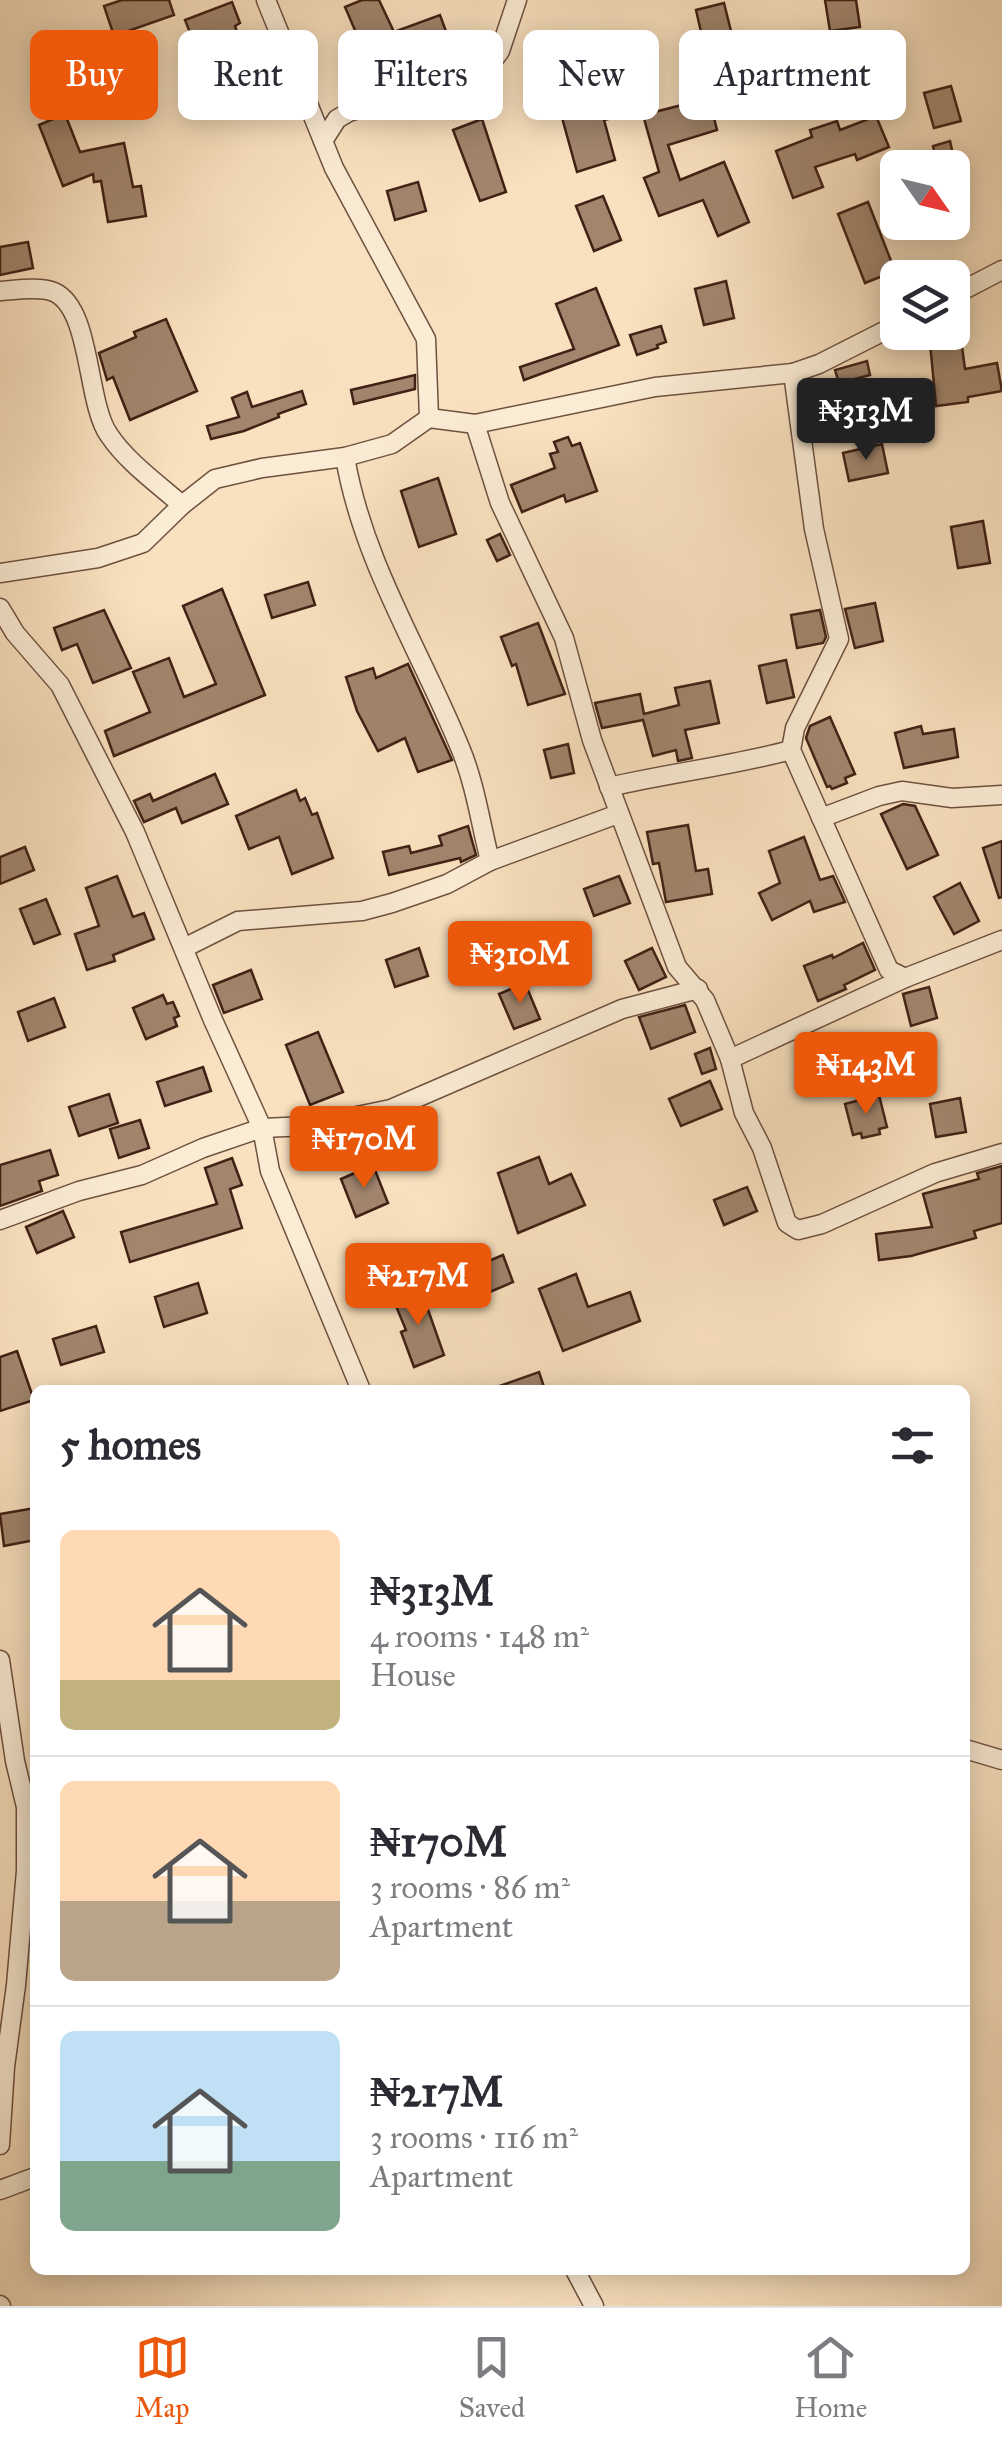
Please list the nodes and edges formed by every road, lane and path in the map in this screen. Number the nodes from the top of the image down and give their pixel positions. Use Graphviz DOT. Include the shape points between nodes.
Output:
graph roads {
  1 [pos="266,0"];
  2 [pos="517,0"];
  3 [pos="323,140"];
  4 [pos="1002,270"];
  5 [pos="970,287"];
  6 [pos="0,291"];
  7 [pos="880,333"];
  8 [pos="793,373"];
  9 [pos="430,418"];
  10 [pos="475,424"];
  11 [pos="345,456"];
  12 [pos="182,505"];
  13 [pos="0,573"];
  14 [pos="0,608"];
  15 [pos="791,750"];
  16 [pos="609,787"];
  17 [pos="1002,794"];
  18 [pos="618,814"];
  19 [pos="821,818"];
  20 [pos="490,861"];
  21 [pos="1002,940"];
  22 [pos="184,948"];
  23 [pos="904,978"];
  24 [pos="698,989"];
  25 [pos="730,1059"];
  26 [pos="262,1128"];
  27 [pos="1002,1152"];
  28 [pos="0,1220"];
  29 [pos="360,1385"];
  30 [pos="0,1660"];
  31 [pos="970,1750"];
  32 [pos="1002,1760"];
  33 [pos="0,2145"];
  34 [pos="30,2179"];
  35 [pos="0,2190"];
  36 [pos="578,2275"];
  37 [pos="594,2306"];
  1 -- 3 [label="street"];
  2 -- 3 [label="street" via="491,62 436,72 349,112"];
  3 -- 9 [label="street" via="426,339"];
  4 -- 5 [label="street"];
  6 -- 12 [label="street" via="54,292 70,305 108,434"];
  7 -- 8 [label="street"];
  8 -- 10 [label="street" via="655,387"];
  8 -- 15 [label="street" via="814,528 839,639"];
  9 -- 10 [label="street"];
  9 -- 11 [label="street" via="392,444"];
  10 -- 16 [label="street" via="500,502 564,638"];
  11 -- 12 [label="street" via="215,479"];
  11 -- 20 [label="street" via="377,571 462,752"];
  12 -- 13 [label="street" via="143,543 98,558"];
  14 -- 22 [label="street" via="60,685 135,832"];
  15 -- 16 [label="street"];
  15 -- 19 [label="street"];
  16 -- 18 [label="street"];
  17 -- 19 [label="street" via="952,798 902,791"];
  18 -- 20 [label="street"];
  18 -- 24 [label="street" via="677,967"];
  19 -- 23 [label="street" via="889,970"];
  20 -- 22 [label="street" via="447,884 362,911 238,920"];
  21 -- 23 [label="street"];
  22 -- 26 [label="street"];
  23 -- 25 [label="street"];
  24 -- 25 [label="street"];
  24 -- 26 [label="street" via="622,1009 391,1109"];
  25 -- 27 [label="street" via="776,1199 798,1230"];
  26 -- 28 [label="street"];
  26 -- 29 [label="street" via="270,1171"];
  30 -- 33 [label="street" via="26,1807 26,1871"];
  31 -- 32 [label="street"];
  34 -- 35 [label="street"];
  36 -- 37 [label="street"];
}
